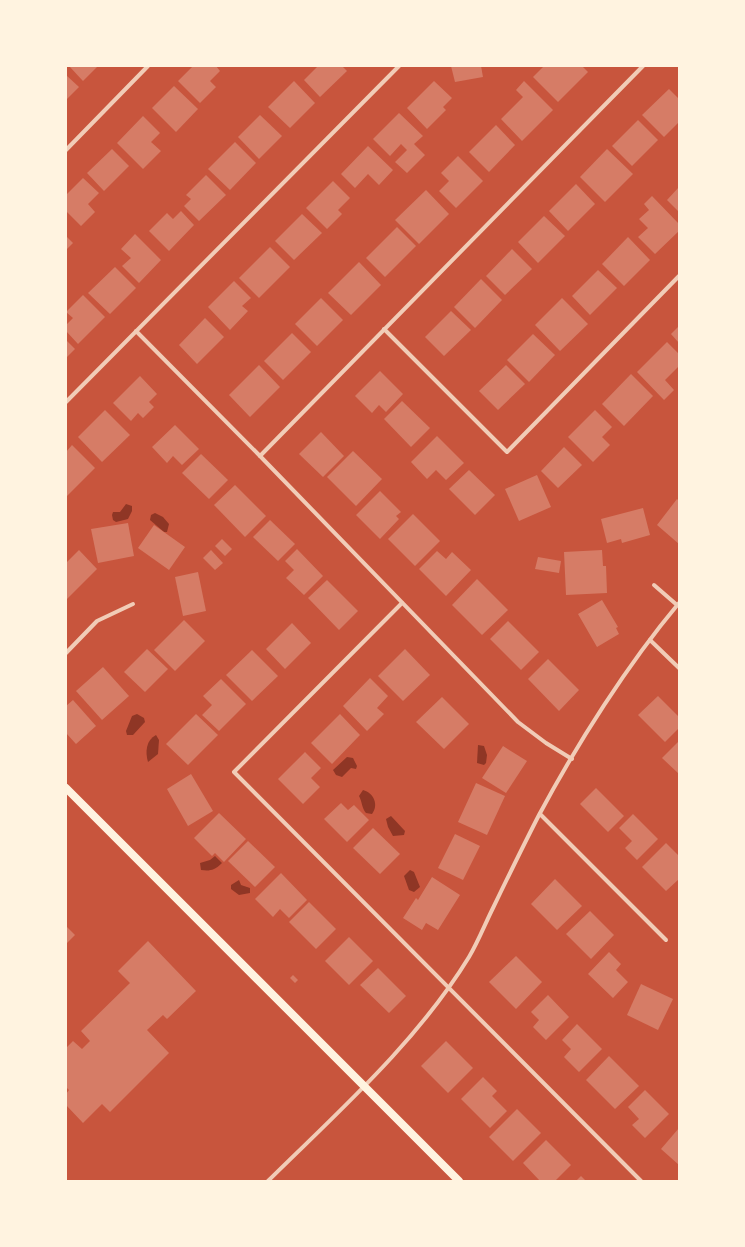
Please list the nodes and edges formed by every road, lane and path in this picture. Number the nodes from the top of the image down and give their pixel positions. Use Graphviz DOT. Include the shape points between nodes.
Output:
graph roads {
  1 [pos="148,66"];
  2 [pos="399,66"];
  3 [pos="643,66"];
  4 [pos="66,150"];
  5 [pos="679,276"];
  6 [pos="384,329"];
  7 [pos="136,331"];
  8 [pos="66,402"];
  9 [pos="260,456"];
  10 [pos="654,586"];
  11 [pos="402,603"];
  12 [pos="133,604"];
  13 [pos="678,604"];
  14 [pos="650,640"];
  15 [pos="66,653"];
  16 [pos="679,668"];
  17 [pos="572,759"];
  18 [pos="66,788"];
  19 [pos="540,814"];
  20 [pos="666,940"];
  21 [pos="448,988"];
  22 [pos="363,1086"];
  23 [pos="268,1181"];
  24 [pos="458,1181"];
  25 [pos="641,1181"];
  1 -- 4 [label="street"];
  2 -- 7 [label="street"];
  3 -- 6 [label="street"];
  5 -- 6 [label="street" via="507,452"];
  6 -- 9 [label="street"];
  7 -- 8 [label="street"];
  7 -- 9 [label="street"];
  9 -- 11 [label="street"];
  10 -- 13 [label="street"];
  11 -- 17 [label="street" via="518,722"];
  11 -- 21 [label="street" via="234,772"];
  12 -- 15 [label="street" via="97,621"];
  13 -- 14 [label="street"];
  14 -- 16 [label="street"];
  14 -- 17 [label="street"];
  17 -- 19 [label="street"];
  18 -- 22 [label="main road"];
  19 -- 20 [label="street"];
  19 -- 21 [label="street" via="470,956"];
  21 -- 22 [label="street" via="429,1013"];
  21 -- 25 [label="street"];
  22 -- 23 [label="street"];
  22 -- 24 [label="main road"];
}
